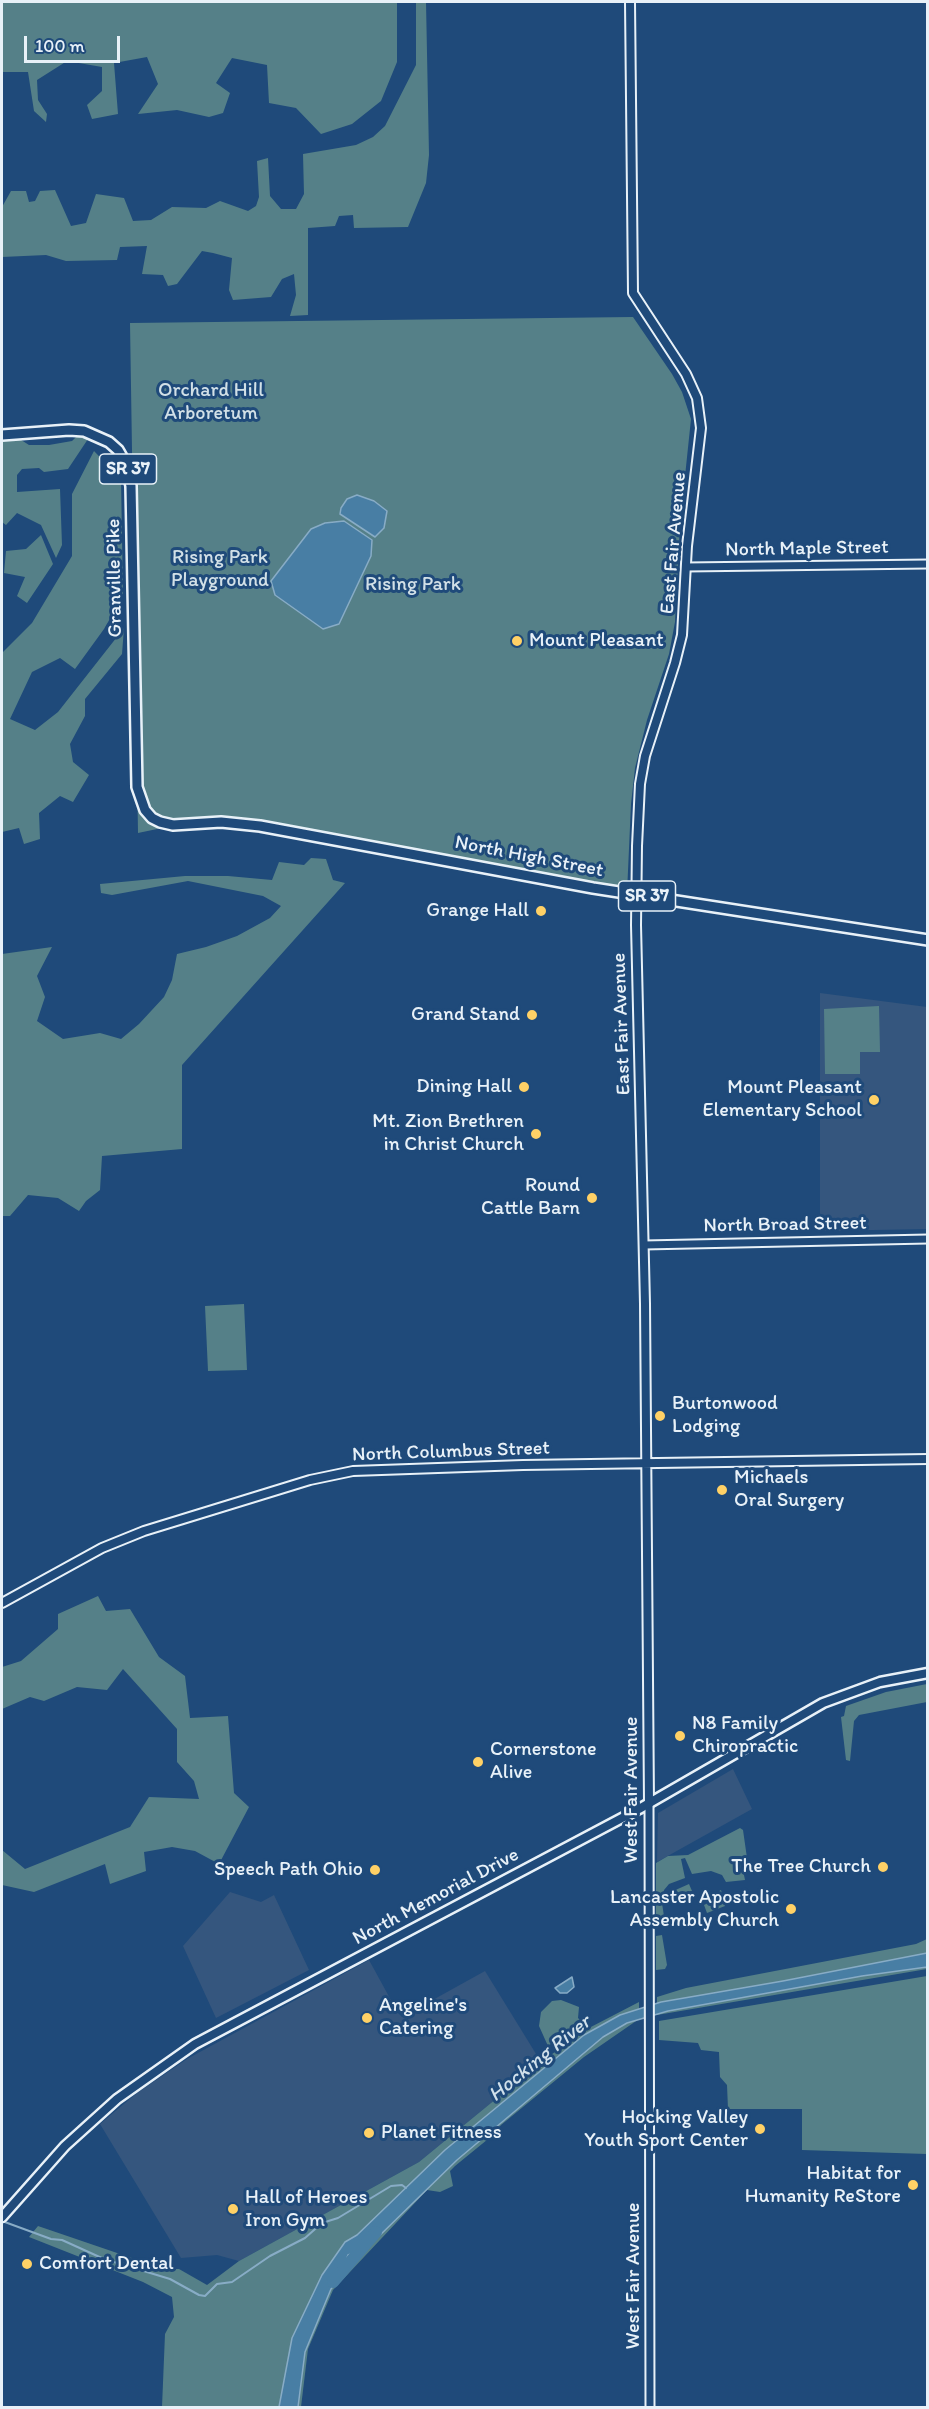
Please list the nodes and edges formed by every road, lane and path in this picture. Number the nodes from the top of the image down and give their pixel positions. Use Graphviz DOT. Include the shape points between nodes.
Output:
graph roads {
  1 [pos="630,2"];
  2 [pos="2,435"];
  3 [pos="927,564"];
  4 [pos="686,567"];
  5 [pos="160,822"];
  6 [pos="636,894"];
  7 [pos="927,940"];
  8 [pos="927,1239"];
  9 [pos="644,1245"];
  10 [pos="927,1459"];
  11 [pos="646,1464"];
  12 [pos="2,1603"];
  13 [pos="927,1673"];
  14 [pos="649,1803"];
  15 [pos="2,2217"];
  16 [pos="650,2408"];
  1 -- 4 [label="main road, East Fair Avenue" via="633,294 683,368 697,398 701,419"];
  2 -- 5 [label="highway, Granville Pike / SR 37" via="84,431 109,442 126,464 131,486 137,787 145,810"];
  3 -- 4 [label="street, North Maple Street"];
  4 -- 6 [label="main road, East Fair Avenue" via="680,647 649,737 642,770"];
  5 -- 6 [label="highway, North High Street / SR 37" via="250,824"];
  6 -- 7 [label="highway, North High Street / SR 37"];
  6 -- 9 [label="main road, East Fair Avenue"];
  8 -- 9 [label="street, North Broad Street"];
  9 -- 11 [label="main road, West Fair Avenue"];
  10 -- 11 [label="main road, North Columbus Street"];
  11 -- 12 [label="main road, North Columbus Street" via="372,1469 327,1475 118,1541"];
  11 -- 14 [label="main road, West Fair Avenue"];
  13 -- 14 [label="main road, North Memorial Drive" via="880,1682 823,1703"];
  14 -- 15 [label="main road, North Memorial Drive" via="195,2044 117,2099 65,2146"];
  14 -- 16 [label="street, West Fair Avenue"];
}
